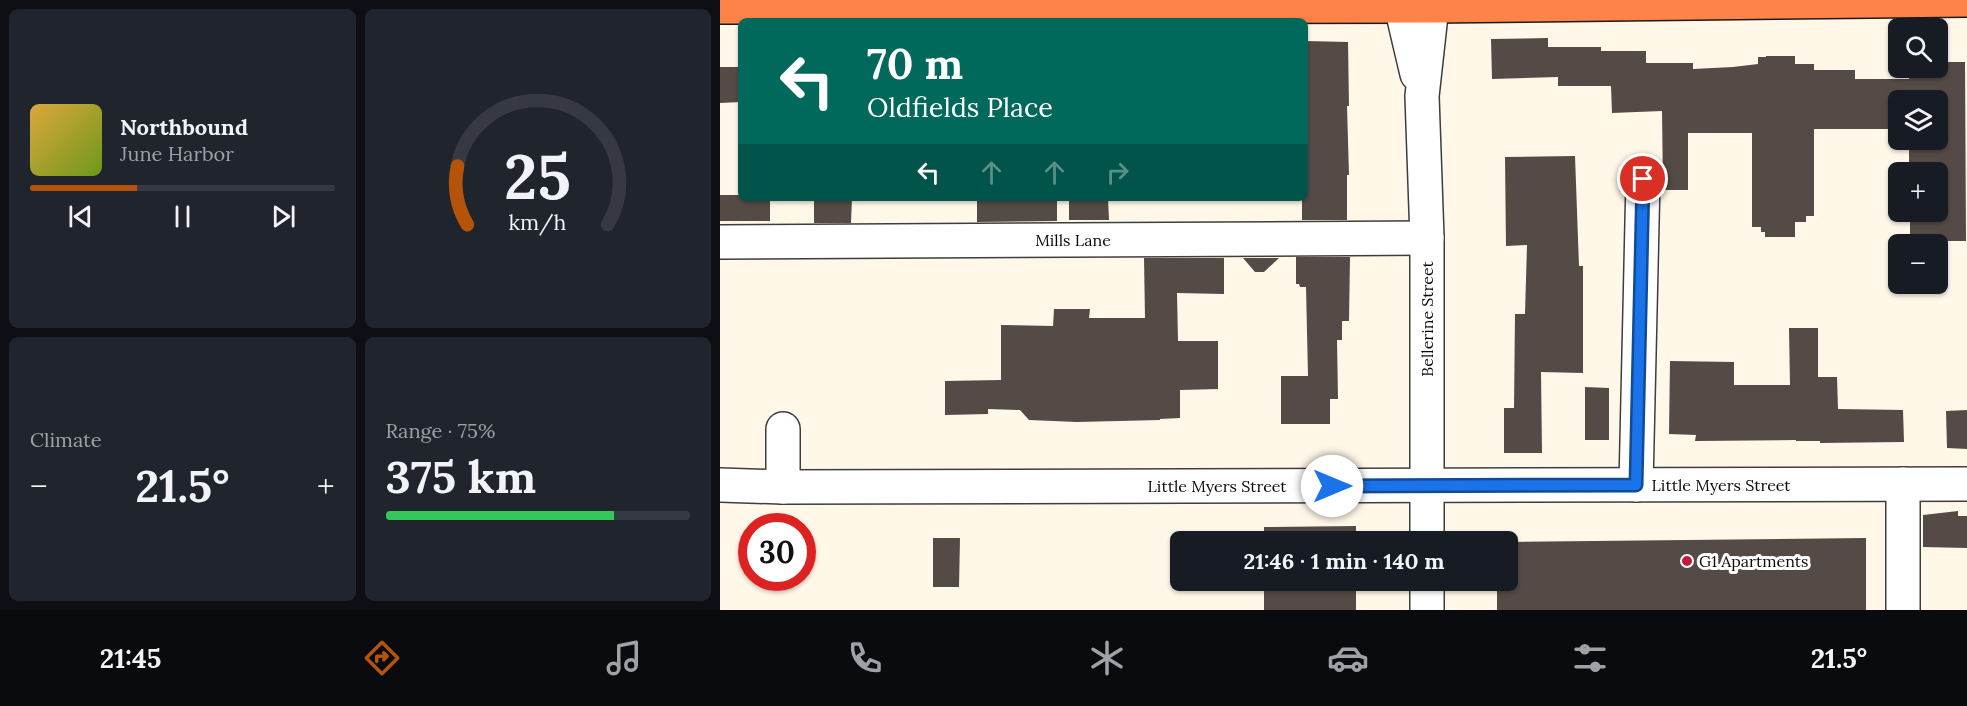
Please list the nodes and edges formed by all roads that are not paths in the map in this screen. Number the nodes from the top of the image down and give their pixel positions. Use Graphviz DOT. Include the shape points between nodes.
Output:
graph roads {
  1 [pos="1967,0"];
  2 [pos="1421,4"];
  3 [pos="720,7"];
  4 [pos="1643,179"];
  5 [pos="1426,238"];
  6 [pos="720,242"];
  7 [pos="783,429"];
  8 [pos="1903,484"];
  9 [pos="1967,484"];
  10 [pos="720,485"];
  11 [pos="1636,485"];
  12 [pos="1427,486"];
  13 [pos="783,487"];
  14 [pos="1427,531"];
  15 [pos="1427,591"];
  16 [pos="1426,610"];
  17 [pos="1903,610"];
  1 -- 2 [label="highway"];
  2 -- 3 [label="highway"];
  2 -- 5 [label="street, Bellerine Street"];
  4 -- 11 [label="street"];
  5 -- 6 [label="street, Mills Lane"];
  5 -- 12 [label="street, Bellerine Street"];
  7 -- 13 [label="street"];
  8 -- 9 [label="street, Little Myers Street"];
  8 -- 11 [label="street, Little Myers Street"];
  8 -- 17 [label="street"];
  10 -- 13 [label="street, Little Myers Street"];
  11 -- 12 [label="street, Little Myers Street"];
  12 -- 13 [label="street, Little Myers Street"];
  12 -- 14 [label="street, Bellerine Street"];
  15 -- 16 [label="street"];
}
